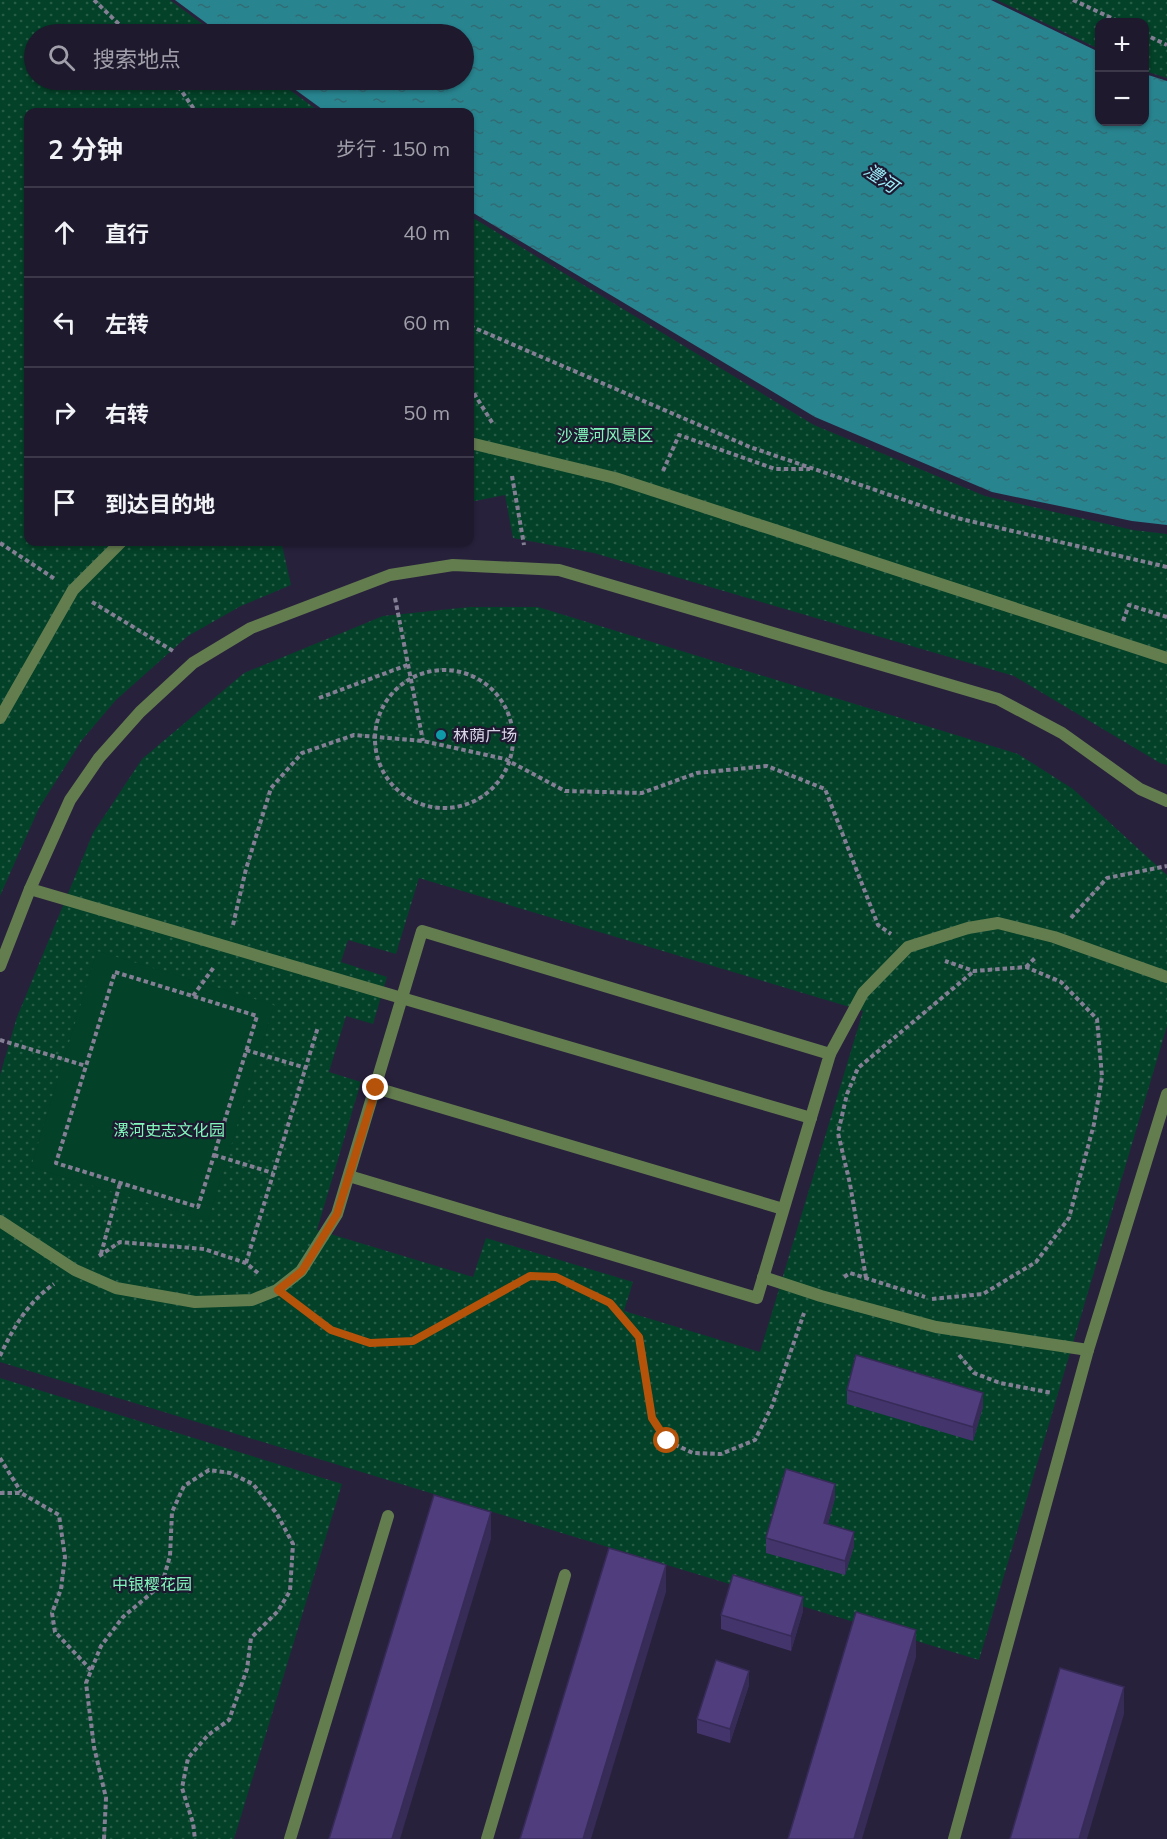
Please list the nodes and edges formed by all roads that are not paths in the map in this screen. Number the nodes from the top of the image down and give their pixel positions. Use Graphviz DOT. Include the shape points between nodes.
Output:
graph roads {
  1 [pos="474,444"];
  2 [pos="117,546"];
  3 [pos="1167,658"];
  4 [pos="0,718"];
  5 [pos="1167,801"];
  6 [pos="30,890"];
  7 [pos="0,966"];
  8 [pos="1167,977"];
  9 [pos="402,998"];
  10 [pos="830,1053"];
  11 [pos="376,1088"];
  12 [pos="1167,1094"];
  13 [pos="811,1118"];
  14 [pos="349,1176"];
  15 [pos="783,1209"];
  16 [pos="0,1221"];
  17 [pos="763,1277"];
  18 [pos="1088,1350"];
  19 [pos="388,1516"];
  20 [pos="565,1575"];
  21 [pos="290,1839"];
  22 [pos="487,1839"];
  23 [pos="954,1839"];
  1 -- 3 [label="street" via="654,490"];
  2 -- 4 [label="street" via="73,590"];
  5 -- 6 [label="street" via="1140,789 1062,733 998,699 559,570 453,565 390,575 251,628 193,663 140,712 99,758 70,800"];
  6 -- 7 [label="street"];
  6 -- 9 [label="street"];
  8 -- 10 [label="street" via="1054,937 998,923 968,928 908,947 863,993"];
  9 -- 10 [label="street" via="422,931"];
  9 -- 11 [label="street"];
  9 -- 13 [label="street"];
  10 -- 13 [label="street"];
  11 -- 14 [label="street"];
  11 -- 15 [label="street"];
  12 -- 18 [label="street"];
  13 -- 15 [label="street"];
  14 -- 16 [label="street" via="337,1214 302,1271 278,1290 252,1300 195,1302 116,1288 75,1270"];
  14 -- 17 [label="street" via="757,1298"];
  15 -- 17 [label="street"];
  17 -- 18 [label="street" via="936,1327"];
  18 -- 23 [label="street"];
  19 -- 21 [label="street"];
  20 -- 22 [label="street"];
}
